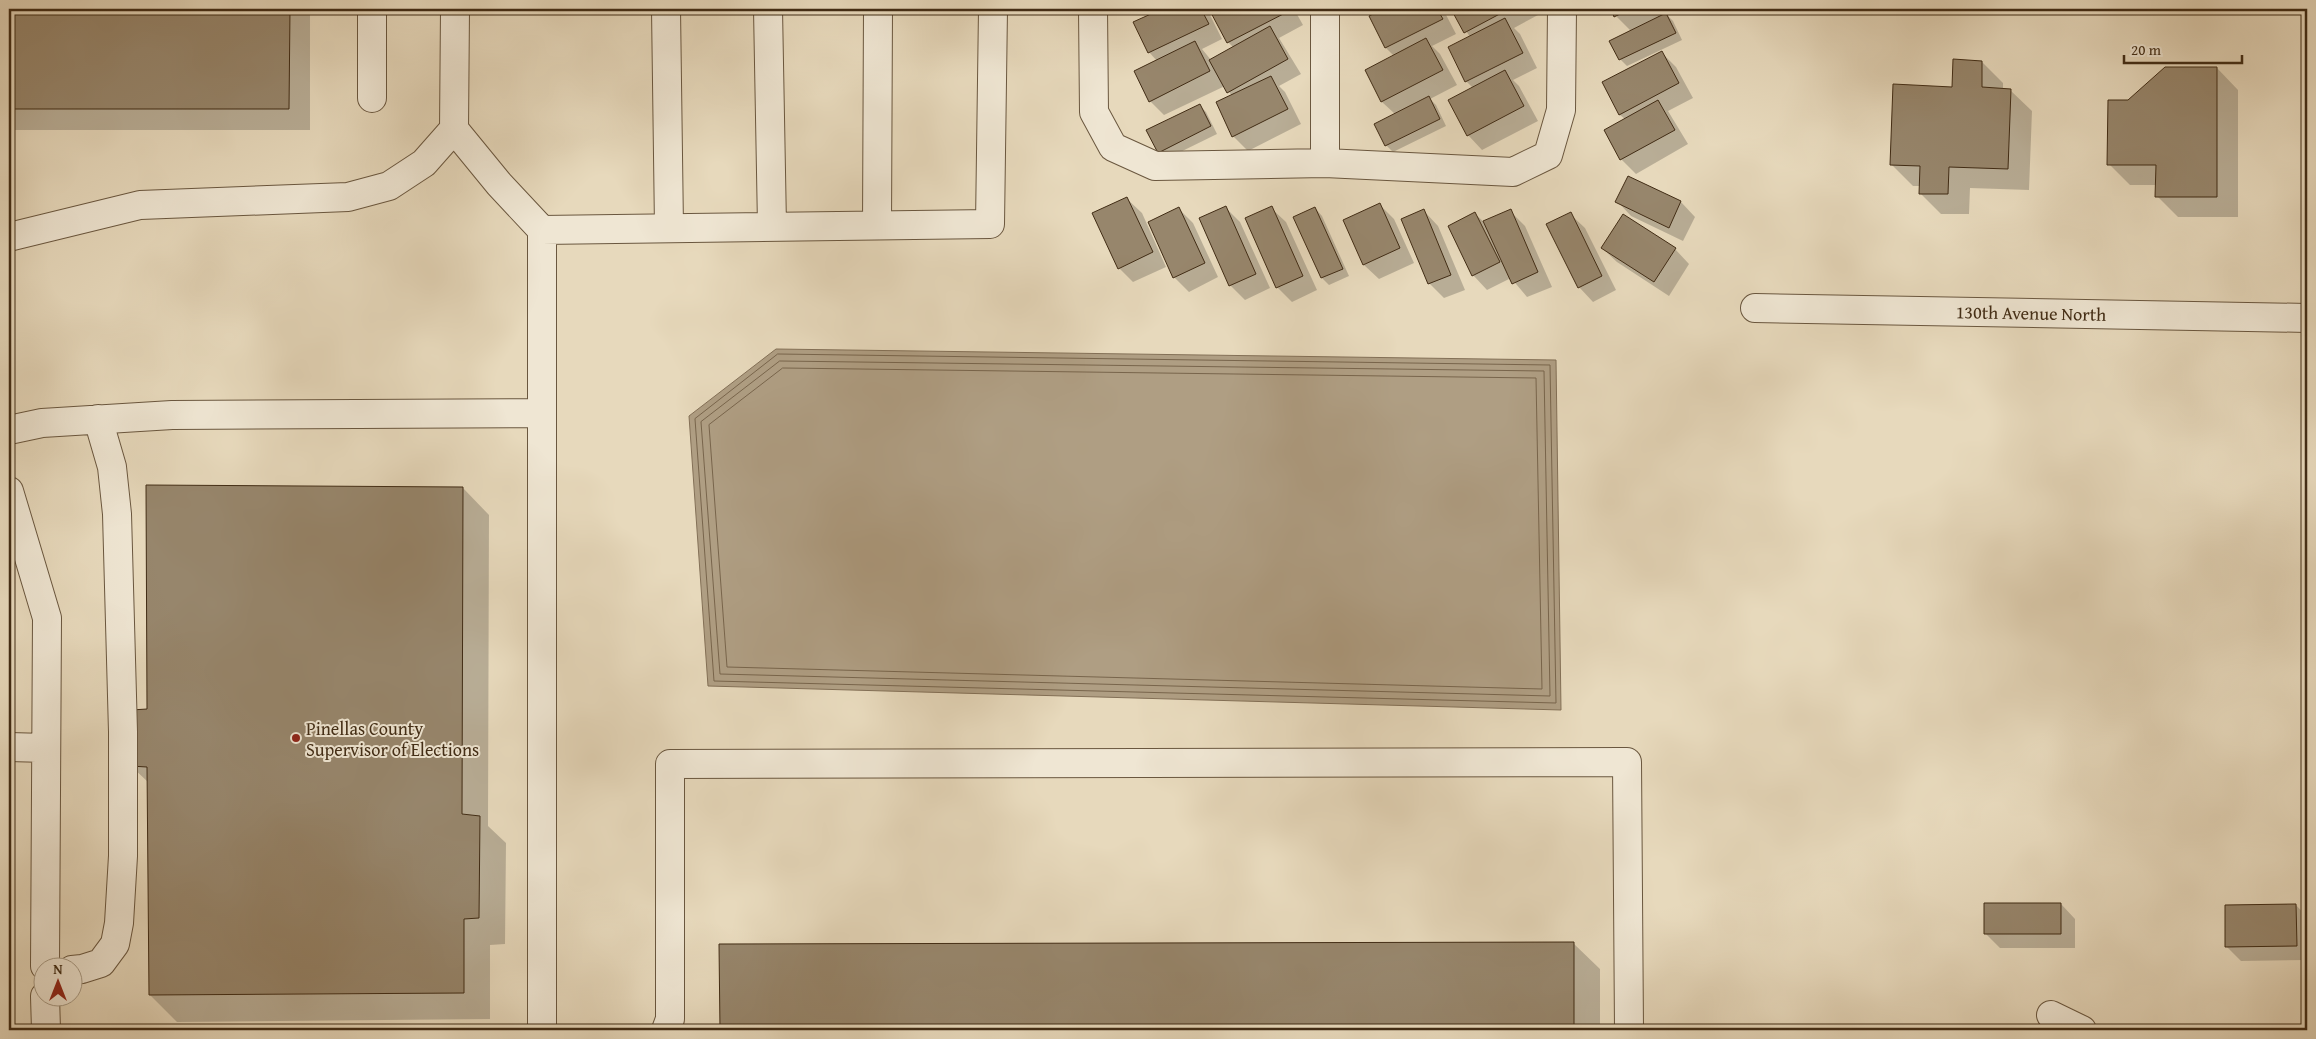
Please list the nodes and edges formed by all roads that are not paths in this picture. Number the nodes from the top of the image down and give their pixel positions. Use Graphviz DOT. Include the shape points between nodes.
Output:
graph roads {
  1 [pos="372,9"];
  2 [pos="455,9"];
  3 [pos="666,9"];
  4 [pos="768,9"];
  5 [pos="878,9"];
  6 [pos="993,9"];
  7 [pos="1093,9"];
  8 [pos="1325,9"];
  9 [pos="1562,9"];
  10 [pos="372,98"];
  11 [pos="454,129"];
  12 [pos="1325,163"];
  13 [pos="877,225"];
  14 [pos="772,226"];
  15 [pos="668,228"];
  16 [pos="542,230"];
  17 [pos="9,237"];
  18 [pos="1755,308"];
  19 [pos="2307,318"];
  20 [pos="542,413"];
  21 [pos="98,419"];
  22 [pos="9,430"];
  23 [pos="9,491"];
  24 [pos="9,747"];
  25 [pos="46,748"];
  26 [pos="45,956"];
  27 [pos="82,970"];
  28 [pos="45,1006"];
  29 [pos="2051,1015"];
  30 [pos="46,1030"];
  31 [pos="542,1030"];
  32 [pos="666,1030"];
  33 [pos="1629,1030"];
  34 [pos="2082,1030"];
  1 -- 10 [label="street"];
  2 -- 11 [label="street"];
  3 -- 15 [label="street"];
  4 -- 14 [label="street"];
  5 -- 13 [label="street"];
  6 -- 13 [label="street" via="990,224"];
  7 -- 12 [label="street" via="1094,112 1113,147 1154,166"];
  8 -- 12 [label="street"];
  9 -- 12 [label="street" via="1561,110 1548,155 1514,172"];
  11 -- 16 [label="street"];
  11 -- 17 [label="street" via="424,163 389,186 348,196 140,205"];
  13 -- 14 [label="street"];
  14 -- 15 [label="street"];
  15 -- 16 [label="street"];
  16 -- 20 [label="street"];
  18 -- 19 [label="street, 130th Avenue North"];
  20 -- 21 [label="street" via="172,415"];
  20 -- 31 [label="street"];
  21 -- 22 [label="street" via="42,422"];
  21 -- 27 [label="street" via="112,467 117,514 123,856 115,944 101,963"];
  23 -- 25 [label="street" via="47,618"];
  24 -- 25 [label="street"];
  25 -- 26 [label="street"];
  28 -- 30 [label="street"];
  29 -- 34 [label="street"];
  32 -- 33 [label="street" via="670,1019 670,764 1627,762"];
}
